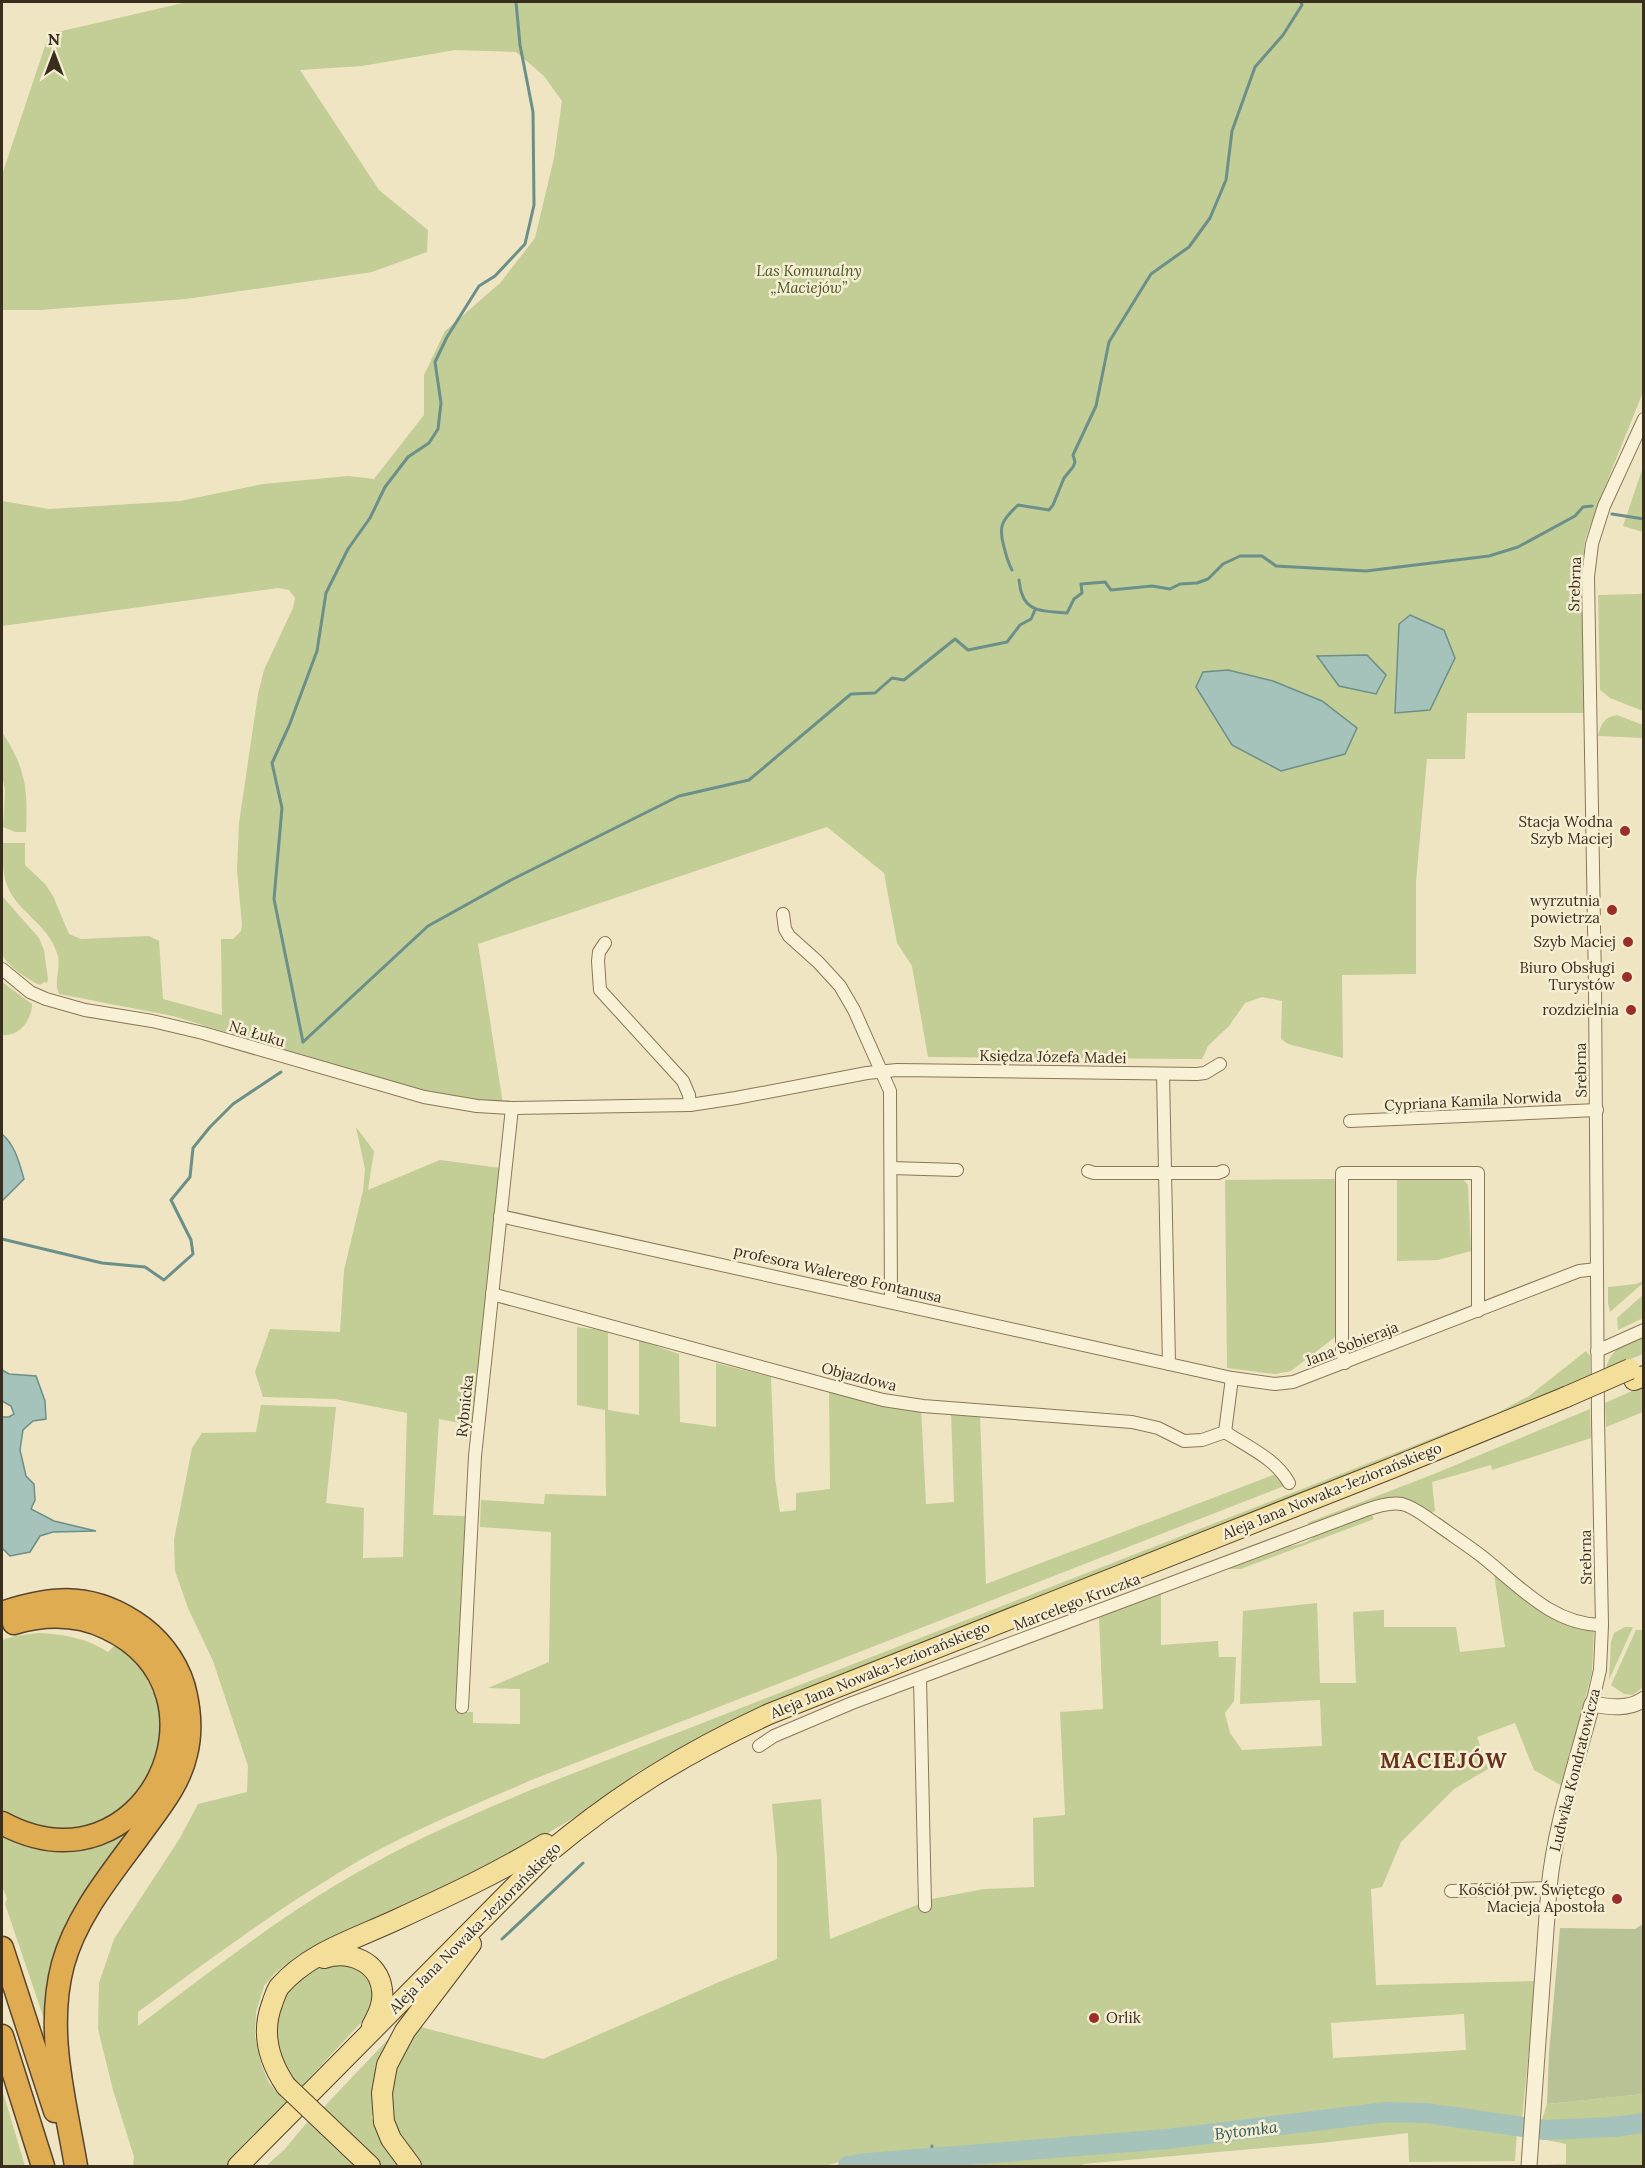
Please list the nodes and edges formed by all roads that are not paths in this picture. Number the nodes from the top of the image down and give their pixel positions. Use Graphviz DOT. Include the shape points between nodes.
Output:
graph roads {
  1 [pos="1644,418"];
  2 [pos="783,914"];
  3 [pos="605,943"];
  4 [pos="2,969"];
  5 [pos="1220,1064"];
  6 [pos="882,1071"];
  7 [pos="1162,1074"];
  8 [pos="690,1105"];
  9 [pos="512,1108"];
  10 [pos="1597,1110"];
  11 [pos="1350,1121"];
  12 [pos="891,1168"];
  13 [pos="957,1170"];
  14 [pos="1088,1171"];
  15 [pos="1223,1172"];
  16 [pos="1166,1173"];
  17 [pos="500,1216"];
  18 [pos="1597,1269"];
  19 [pos="492,1294"];
  20 [pos="891,1301"];
  21 [pos="1478,1311"];
  22 [pos="1644,1330"];
  23 [pos="1597,1352"];
  24 [pos="1345,1363"];
  25 [pos="1169,1364"];
  26 [pos="1638,1372"];
  27 [pos="1232,1378"];
  28 [pos="1568,1402"];
  29 [pos="1225,1432"];
  30 [pos="1289,1484"];
  31 [pos="2,1613"];
  32 [pos="1602,1625"];
  33 [pos="2,1628"];
  34 [pos="920,1678"];
  35 [pos="1644,1699"];
  36 [pos="1592,1704"];
  37 [pos="462,1707"];
  38 [pos="759,1746"];
  39 [pos="601,1810"];
  40 [pos="2,1823"];
  41 [pos="1549,1888"];
  42 [pos="1451,1891"];
  43 [pos="925,1906"];
  44 [pos="471,1944"];
  45 [pos="2,1948"];
  46 [pos="307,1963"];
  47 [pos="2,2036"];
  48 [pos="365,2038"];
  49 [pos="43,2166"];
  50 [pos="74,2166"];
  51 [pos="238,2166"];
  52 [pos="255,2166"];
  53 [pos="370,2166"];
  54 [pos="411,2166"];
  55 [pos="1529,2166"];
  1 -- 10 [label="street, Srebrna" via="1604,506 1592,544 1588,578"];
  2 -- 6 [label="street" via="789,936 828,972 843,992"];
  3 -- 8 [label="street" via="599,952 600,990 683,1080"];
  4 -- 9 [label="street, Na Łuku" via="30,992 84,1010 203,1033 434,1100"];
  5 -- 7 [label="street, Księdza Józefa Madei" via="1205,1073"];
  6 -- 7 [label="street, Księdza Józefa Madei"];
  6 -- 8 [label="street, Księdza Józefa Madei"];
  6 -- 12 [label="street" via="891,1091"];
  7 -- 16 [label="street"];
  8 -- 9 [label="street, Księdza Józefa Madei"];
  9 -- 17 [label="street, Rybnicka"];
  10 -- 11 [label="street, Cypriana Kamila Norwida"];
  10 -- 18 [label="street, Srebrna"];
  12 -- 13 [label="street"];
  12 -- 20 [label="street"];
  14 -- 16 [label="street"];
  15 -- 16 [label="street"];
  16 -- 25 [label="street"];
  17 -- 19 [label="street, Rybnicka"];
  17 -- 20 [label="street, profesora Walerego Fontanusa"];
  18 -- 21 [label="street, Jana Sobieraja" via="1579,1271"];
  18 -- 23 [label="street, Srebrna"];
  19 -- 29 [label="street, Objazdowa" via="892,1402 1132,1422 1158,1428 1184,1441"];
  19 -- 37 [label="street, Rybnicka" via="476,1456"];
  20 -- 25 [label="street, profesora Walerego Fontanusa"];
  21 -- 24 [label="street, Jana Sobieraja"];
  21 -- 24 [label="street" via="1478,1173 1342,1173"];
  22 -- 23 [label="street"];
  23 -- 32 [label="street, Srebrna"];
  24 -- 27 [label="street, Jana Sobieraja" via="1284,1384"];
  25 -- 27 [label="street, profesora Walerego Fontanusa"];
  26 -- 28 [label="main road, Aleja Jana Nowaka-Jeziorańskiego, bridge"];
  27 -- 29 [label="street"];
  28 -- 39 [label="main road, Aleja Jana Nowaka-Jeziorańskiego" via="769,1714 674,1761"];
  28 -- 44 [label="main road, Aleja Jana Nowaka-Jeziorańskiego" via="1392,1480 814,1707 721,1748 645,1793 577,1842"];
  29 -- 30 [label="street" via="1271,1462"];
  31 -- 50 [label="highway" via="42,1601 66,1599 105,1606 130,1619 152,1635 171,1658 184,1686 189,1712 186,1756 178,1777 166,1800 91,1902 63,1963 54,2026"];
  32 -- 34 [label="street, Marcelego Kruczka" via="1574,1621 1546,1607 1484,1558 1406,1505 1395,1504 1374,1507"];
  32 -- 36 [label="street, Ludwika Kondratowicza" via="1600,1670"];
  33 -- 40 [label="highway" via="44,1617 70,1617 96,1622 122,1635 139,1649 166,1692 172,1737 166,1765 153,1792 134,1813 110,1830 81,1839 50,1840 21,1834"];
  34 -- 38 [label="street, Marcelego Kruczka" via="852,1703"];
  34 -- 43 [label="street"];
  35 -- 36 [label="street" via="1618,1707"];
  36 -- 41 [label="street, Ludwika Kondratowicza" via="1560,1824"];
  39 -- 46 [label="main road" via="482,1880"];
  39 -- 48 [label="main road, Aleja Jana Nowaka-Jeziorańskiego" via="521,1879"];
  41 -- 42 [label="street"];
  41 -- 55 [label="street, Ludwika Kondratowicza"];
  44 -- 52 [label="main road, Aleja Jana Nowaka-Jeziorańskiego"];
  44 -- 54 [label="main road" via="405,2031 387,2065 382,2092 384,2122"];
  45 -- 50 [label="highway"];
  46 -- 48 [label="main road" via="348,1954 377,1975 382,1990 381,2006"];
  46 -- 53 [label="main road, bridge" via="278,1989 269,2011 268,2052 286,2086"];
  47 -- 49 [label="highway"];
  48 -- 51 [label="main road, Aleja Jana Nowaka-Jeziorańskiego"];
}
